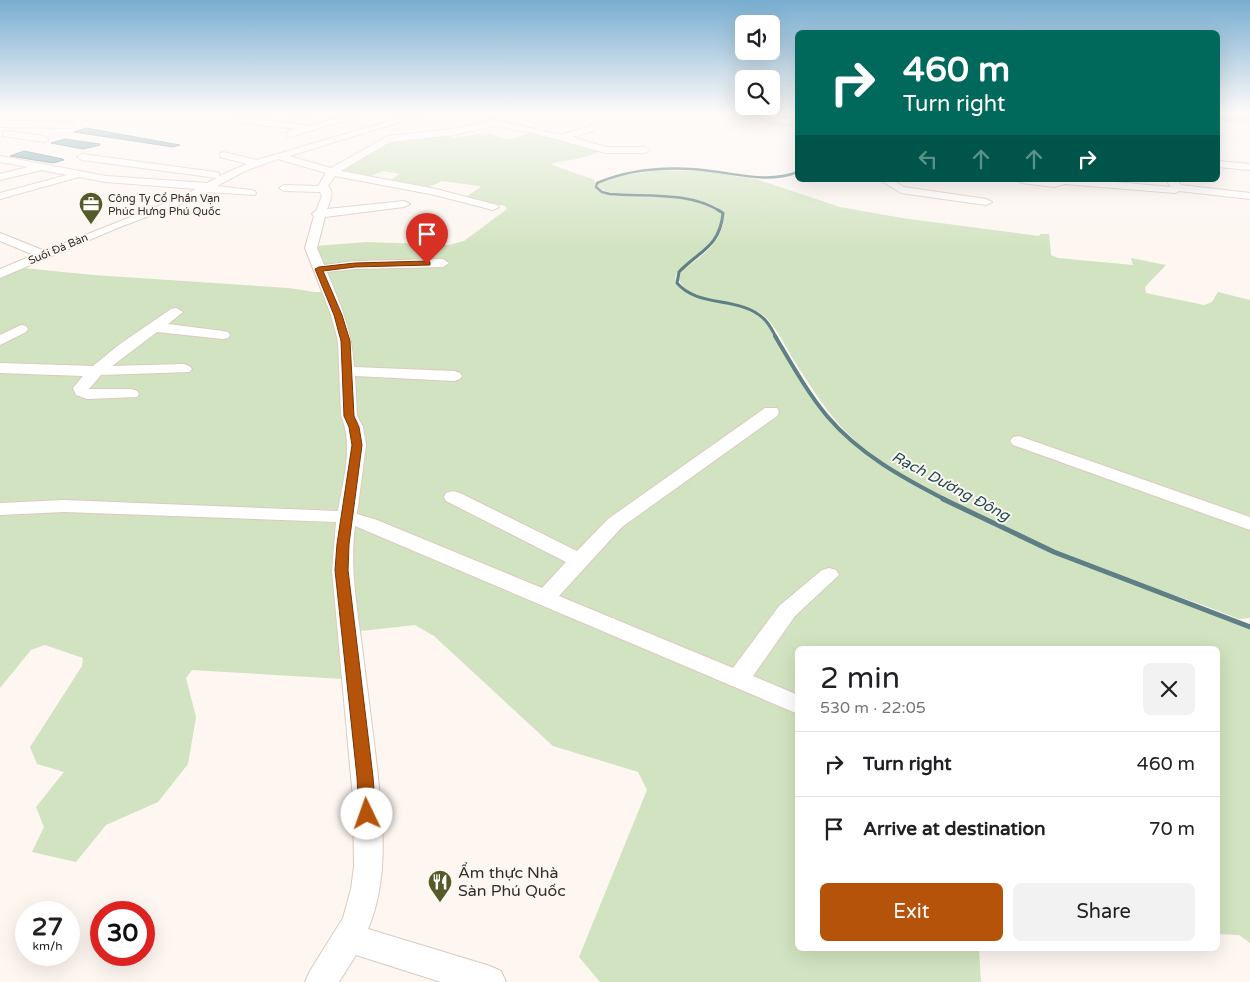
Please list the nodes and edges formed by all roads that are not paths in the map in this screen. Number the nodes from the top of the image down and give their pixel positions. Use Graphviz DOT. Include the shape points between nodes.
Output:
graph roads {
  1 [pos="5,159"];
  2 [pos="96,159"];
  3 [pos="240,159"];
  4 [pos="270,159"];
  5 [pos="288,159"];
  6 [pos="357,159"];
  7 [pos="12,160"];
  8 [pos="257,163"];
  9 [pos="0,164"];
  10 [pos="1220,164"];
  11 [pos="40,167"];
  12 [pos="1250,167"];
  13 [pos="332,172"];
  14 [pos="81,174"];
  15 [pos="226,176"];
  16 [pos="0,178"];
  17 [pos="132,182"];
  18 [pos="888,182"];
  19 [pos="1038,182"];
  20 [pos="1081,182"];
  21 [pos="1081,182"];
  22 [pos="1174,184"];
  23 [pos="206,187"];
  24 [pos="284,188"];
  25 [pos="326,189"];
  26 [pos="107,190"];
  27 [pos="251,193"];
  28 [pos="0,196"];
  29 [pos="1250,196"];
  30 [pos="986,202"];
  31 [pos="404,204"];
  32 [pos="493,207"];
  33 [pos="318,214"];
  34 [pos="0,237"];
  35 [pos="45,255"];
  36 [pos="443,263"];
  37 [pos="319,269"];
  38 [pos="0,274"];
  39 [pos="176,312"];
  40 [pos="155,327"];
  41 [pos="21,329"];
  42 [pos="223,335"];
  43 [pos="0,341"];
  44 [pos="0,368"];
  45 [pos="184,369"];
  46 [pos="95,371"];
  47 [pos="346,371"];
  48 [pos="454,376"];
  49 [pos="131,394"];
  50 [pos="771,412"];
  51 [pos="1019,441"];
  52 [pos="453,497"];
  53 [pos="0,510"];
  54 [pos="347,517"];
  55 [pos="1250,524"];
  56 [pos="580,561"];
  57 [pos="829,575"];
  58 [pos="545,598"];
  59 [pos="738,679"];
  60 [pos="795,704"];
  61 [pos="350,938"];
  62 [pos="321,982"];
  63 [pos="490,982"];
  1 -- 7 [label="street"];
  2 -- 15 [label="street"];
  3 -- 8 [label="street"];
  4 -- 8 [label="street, Suối Đá Bàn"];
  5 -- 13 [label="street"];
  6 -- 13 [label="street"];
  7 -- 9 [label="street"];
  7 -- 11 [label="street"];
  8 -- 15 [label="street, Suối Đá Bàn"];
  10 -- 12 [label="street"];
  11 -- 14 [label="street"];
  11 -- 16 [label="street"];
  13 -- 25 [label="street" via="323,186"];
  13 -- 32 [label="street" via="436,192"];
  14 -- 17 [label="street"];
  14 -- 28 [label="street"];
  15 -- 23 [label="street, Suối Đá Bàn"];
  17 -- 23 [label="street"];
  17 -- 26 [label="street"];
  18 -- 30 [label="street" via="901,190"];
  19 -- 21 [label="street"];
  20 -- 22 [label="street" via="1173,190"];
  22 -- 29 [label="street"];
  23 -- 27 [label="street"];
  23 -- 35 [label="street, Suối Đá Bàn"];
  24 -- 25 [label="street"];
  25 -- 33 [label="street" via="327,196"];
  31 -- 33 [label="street"];
  33 -- 37 [label="street" via="311,248"];
  34 -- 35 [label="street"];
  35 -- 38 [label="street, Suối Đá Bàn"];
  36 -- 37 [label="street"];
  37 -- 47 [label="street" via="345,341"];
  39 -- 40 [label="street"];
  40 -- 42 [label="street"];
  40 -- 46 [label="street"];
  41 -- 43 [label="street"];
  44 -- 46 [label="street"];
  45 -- 46 [label="street"];
  46 -- 49 [label="street" via="81,388 82,392"];
  47 -- 48 [label="street"];
  47 -- 54 [label="street" via="349,416 357,445"];
  50 -- 56 [label="street" via="615,523"];
  51 -- 55 [label="street"];
  52 -- 56 [label="street"];
  53 -- 54 [label="street" via="64,506"];
  54 -- 58 [label="street"];
  54 -- 61 [label="street" via="342,570 365,777 368,833 367,881"];
  56 -- 58 [label="street"];
  57 -- 59 [label="street" via="787,612"];
  58 -- 59 [label="street"];
  59 -- 60 [label="street"];
  61 -- 62 [label="street"];
  61 -- 63 [label="street"];
}
